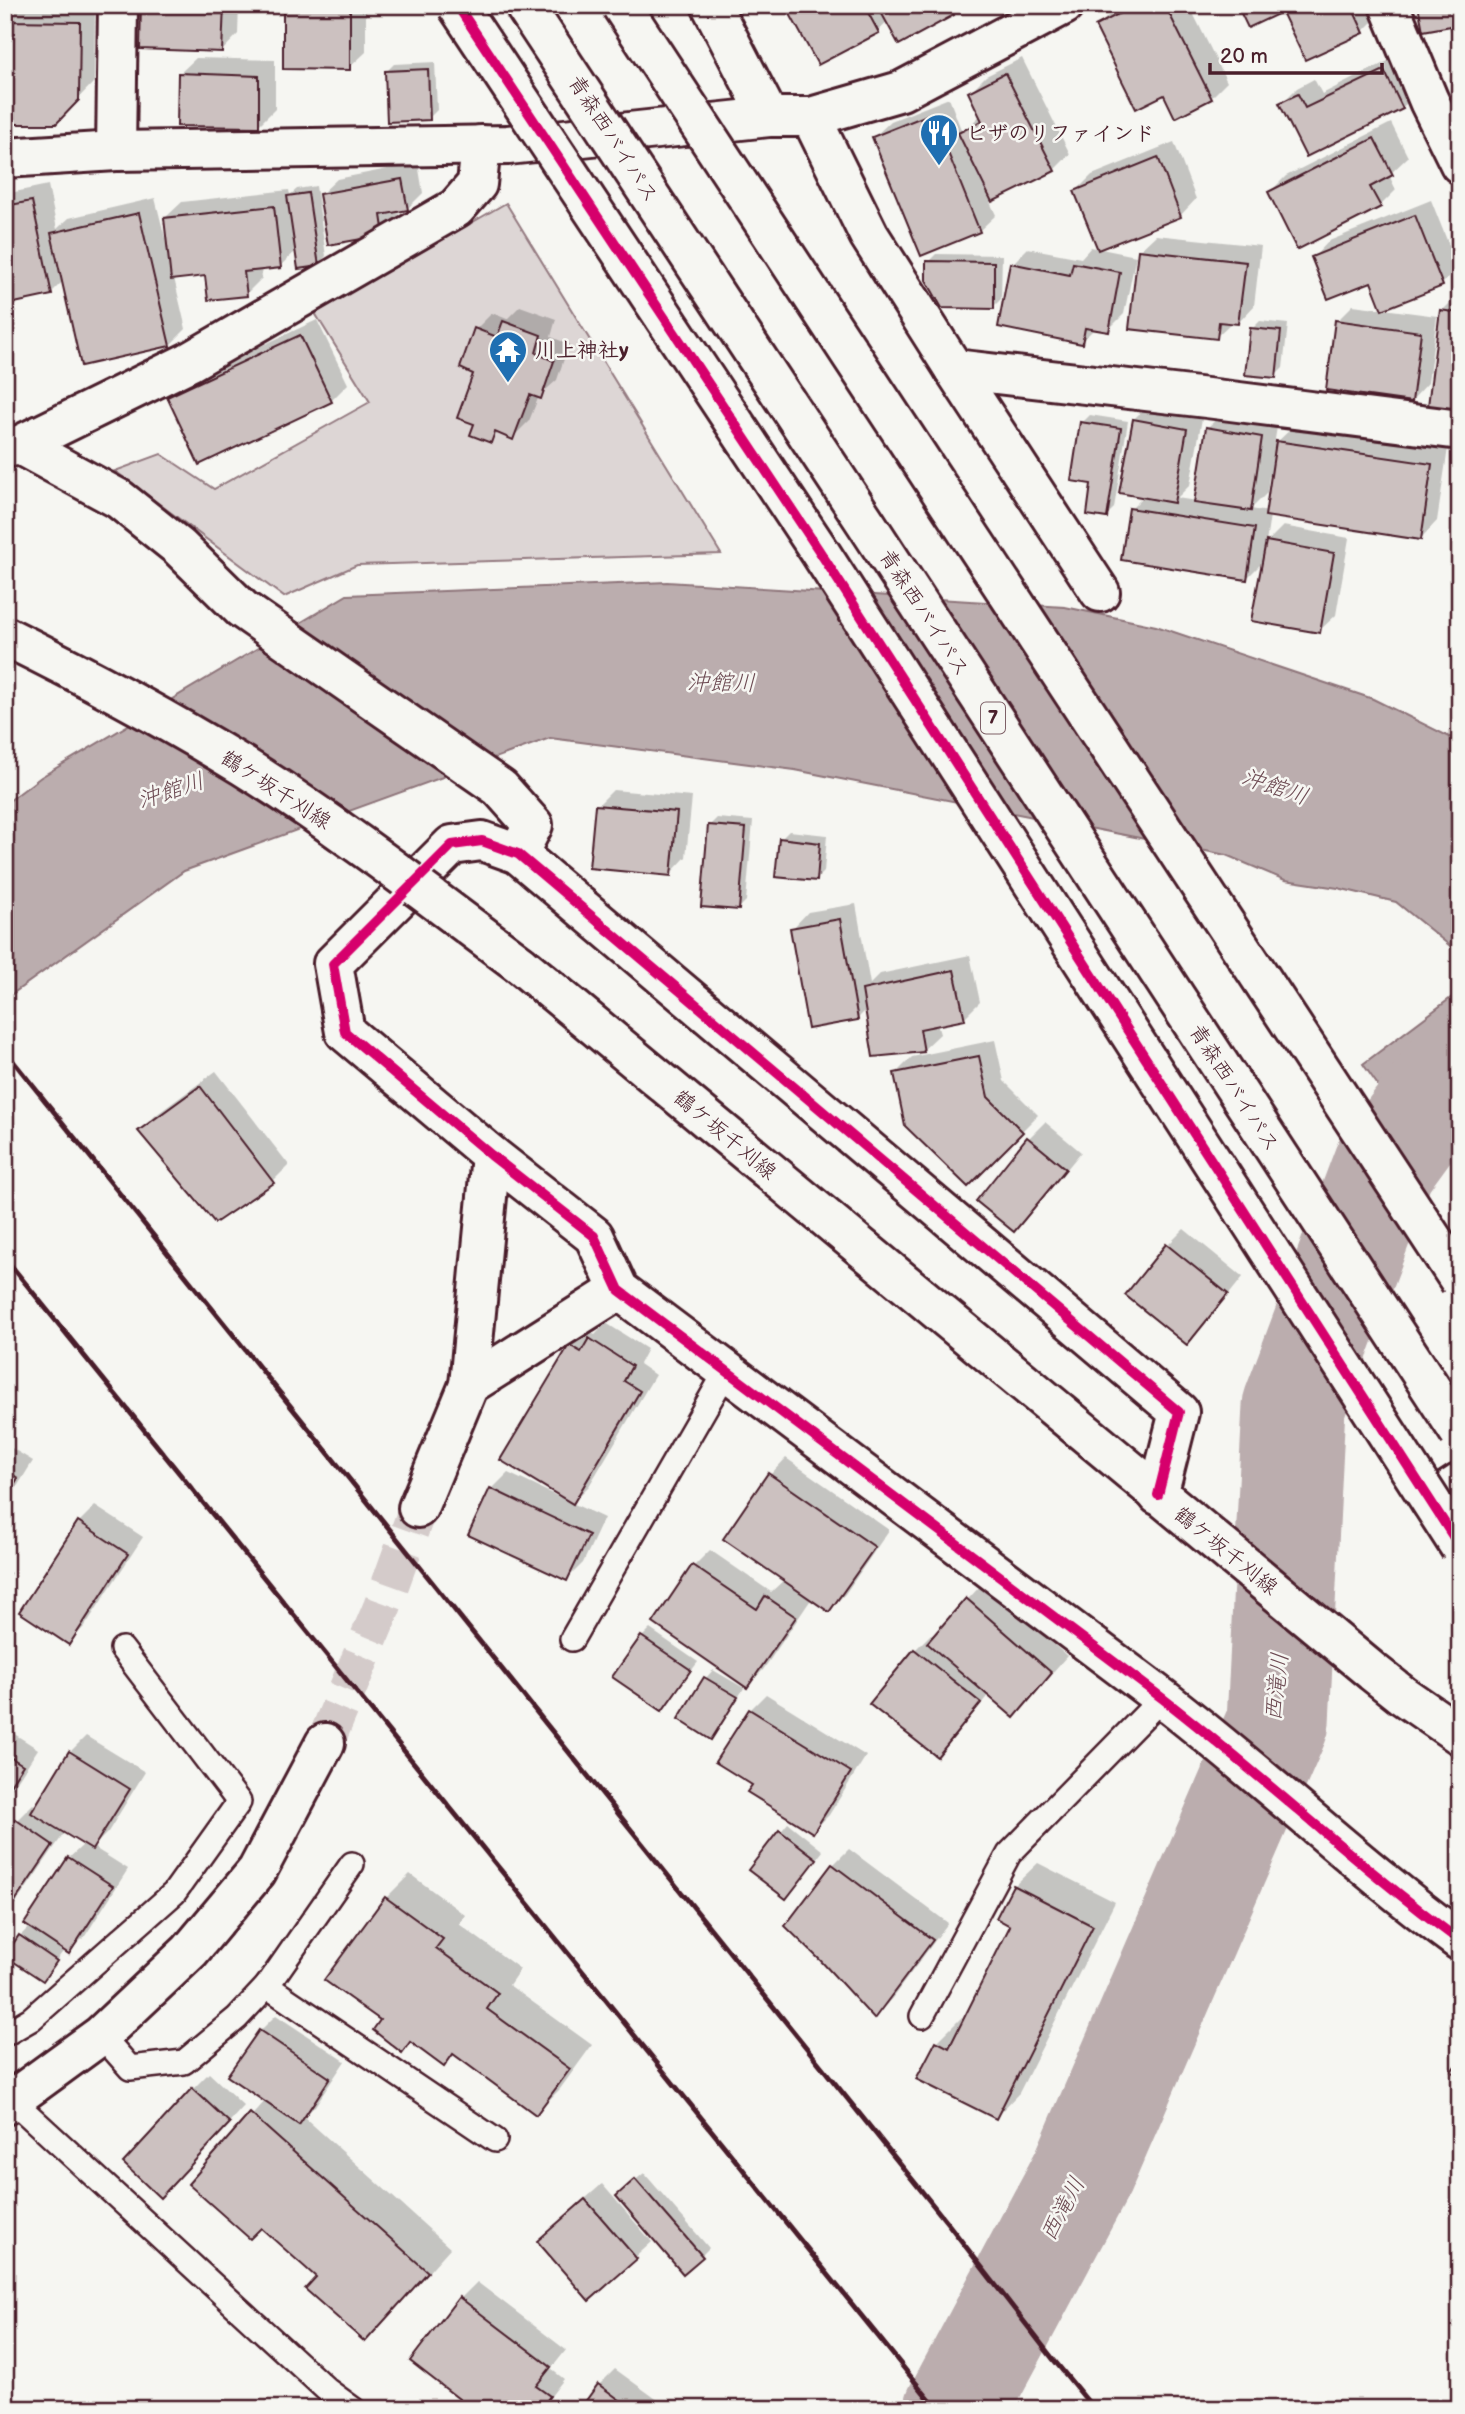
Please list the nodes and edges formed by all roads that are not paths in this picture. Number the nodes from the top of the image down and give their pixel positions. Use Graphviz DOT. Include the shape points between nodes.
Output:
graph roads {
  1 [pos="118,5"];
  2 [pos="457,5"];
  3 [pos="524,5"];
  4 [pos="621,5"];
  5 [pos="711,5"];
  6 [pos="1064,5"];
  7 [pos="1389,5"];
  8 [pos="769,117"];
  9 [pos="811,117"];
  10 [pos="481,145"];
  11 [pos="116,151"];
  12 [pos="5,158"];
  13 [pos="1460,164"];
  14 [pos="954,369"];
  15 [pos="1460,430"];
  16 [pos="13,447"];
  17 [pos="1100,592"];
  18 [pos="5,636"];
  19 [pos="518,854"];
  20 [pos="491,1155"];
  21 [pos="1460,1281"];
  22 [pos="619,1290"];
  23 [pos="727,1370"];
  24 [pos="469,1385"];
  25 [pos="1460,1433"];
  26 [pos="1445,1493"];
  27 [pos="1158,1495"];
  28 [pos="418,1508"];
  29 [pos="1460,1547"];
  30 [pos="572,1639"];
  31 [pos="122,1649"];
  32 [pos="1387,1684"];
  33 [pos="1162,1698"];
  34 [pos="1460,1735"];
  35 [pos="325,1743"];
  36 [pos="1460,1754"];
  37 [pos="352,1864"];
  38 [pos="1460,1941"];
  39 [pos="267,1986"];
  40 [pos="922,2016"];
  41 [pos="5,2034"];
  42 [pos="101,2035"];
  43 [pos="7,2099"];
  44 [pos="495,2140"];
  45 [pos="353,2409"];
  1 -- 11 [label="main road"];
  2 -- 26 [label="main road, bridge"];
  3 -- 25 [label="main road, 青森西バイパス / 7, bridge"];
  4 -- 21 [label="main road, bridge"];
  5 -- 8 [label="main road"];
  6 -- 9 [label="main road" via="901,91"];
  7 -- 13 [label="main road"];
  8 -- 9 [label="main road"];
  8 -- 10 [label="main road"];
  9 -- 14 [label="main road" via="869,235"];
  10 -- 11 [label="main road"];
  10 -- 16 [label="main road" via="477,184 456,208 189,362"];
  11 -- 12 [label="main road"];
  14 -- 15 [label="main road"];
  14 -- 17 [label="main road"];
  16 -- 19 [label="main road" via="119,499 179,547 242,609 500,788 533,825"];
  18 -- 27 [label="main road, 鶴ケ坂千刈線, bridge" via="243,766 368,851 520,964"];
  19 -- 20 [label="main road" via="482,841 452,845 333,964 345,1032"];
  19 -- 27 [label="main road" via="1179,1412"];
  20 -- 22 [label="main road" via="594,1236"];
  20 -- 24 [label="main road"];
  22 -- 23 [label="main road"];
  22 -- 24 [label="main road"];
  23 -- 30 [label="lane"];
  23 -- 33 [label="main road"];
  24 -- 28 [label="main road"];
  26 -- 29 [label="main road, bridge"];
  27 -- 32 [label="main road, 鶴ケ坂千刈線"];
  31 -- 41 [label="lane" via="239,1802 174,1893 41,2010"];
  32 -- 34 [label="main road, 鶴ケ坂千刈線"];
  32 -- 36 [label="main road, 鶴ケ坂千刈線"];
  33 -- 38 [label="main road"];
  33 -- 40 [label="lane" via="1009,1854"];
  35 -- 42 [label="main road" via="257,1871 190,1951"];
  37 -- 39 [label="lane"];
  39 -- 42 [label="lane" via="184,2062 130,2068"];
  39 -- 44 [label="lane"];
  42 -- 43 [label="main road"];
  43 -- 45 [label="lane"];
}
